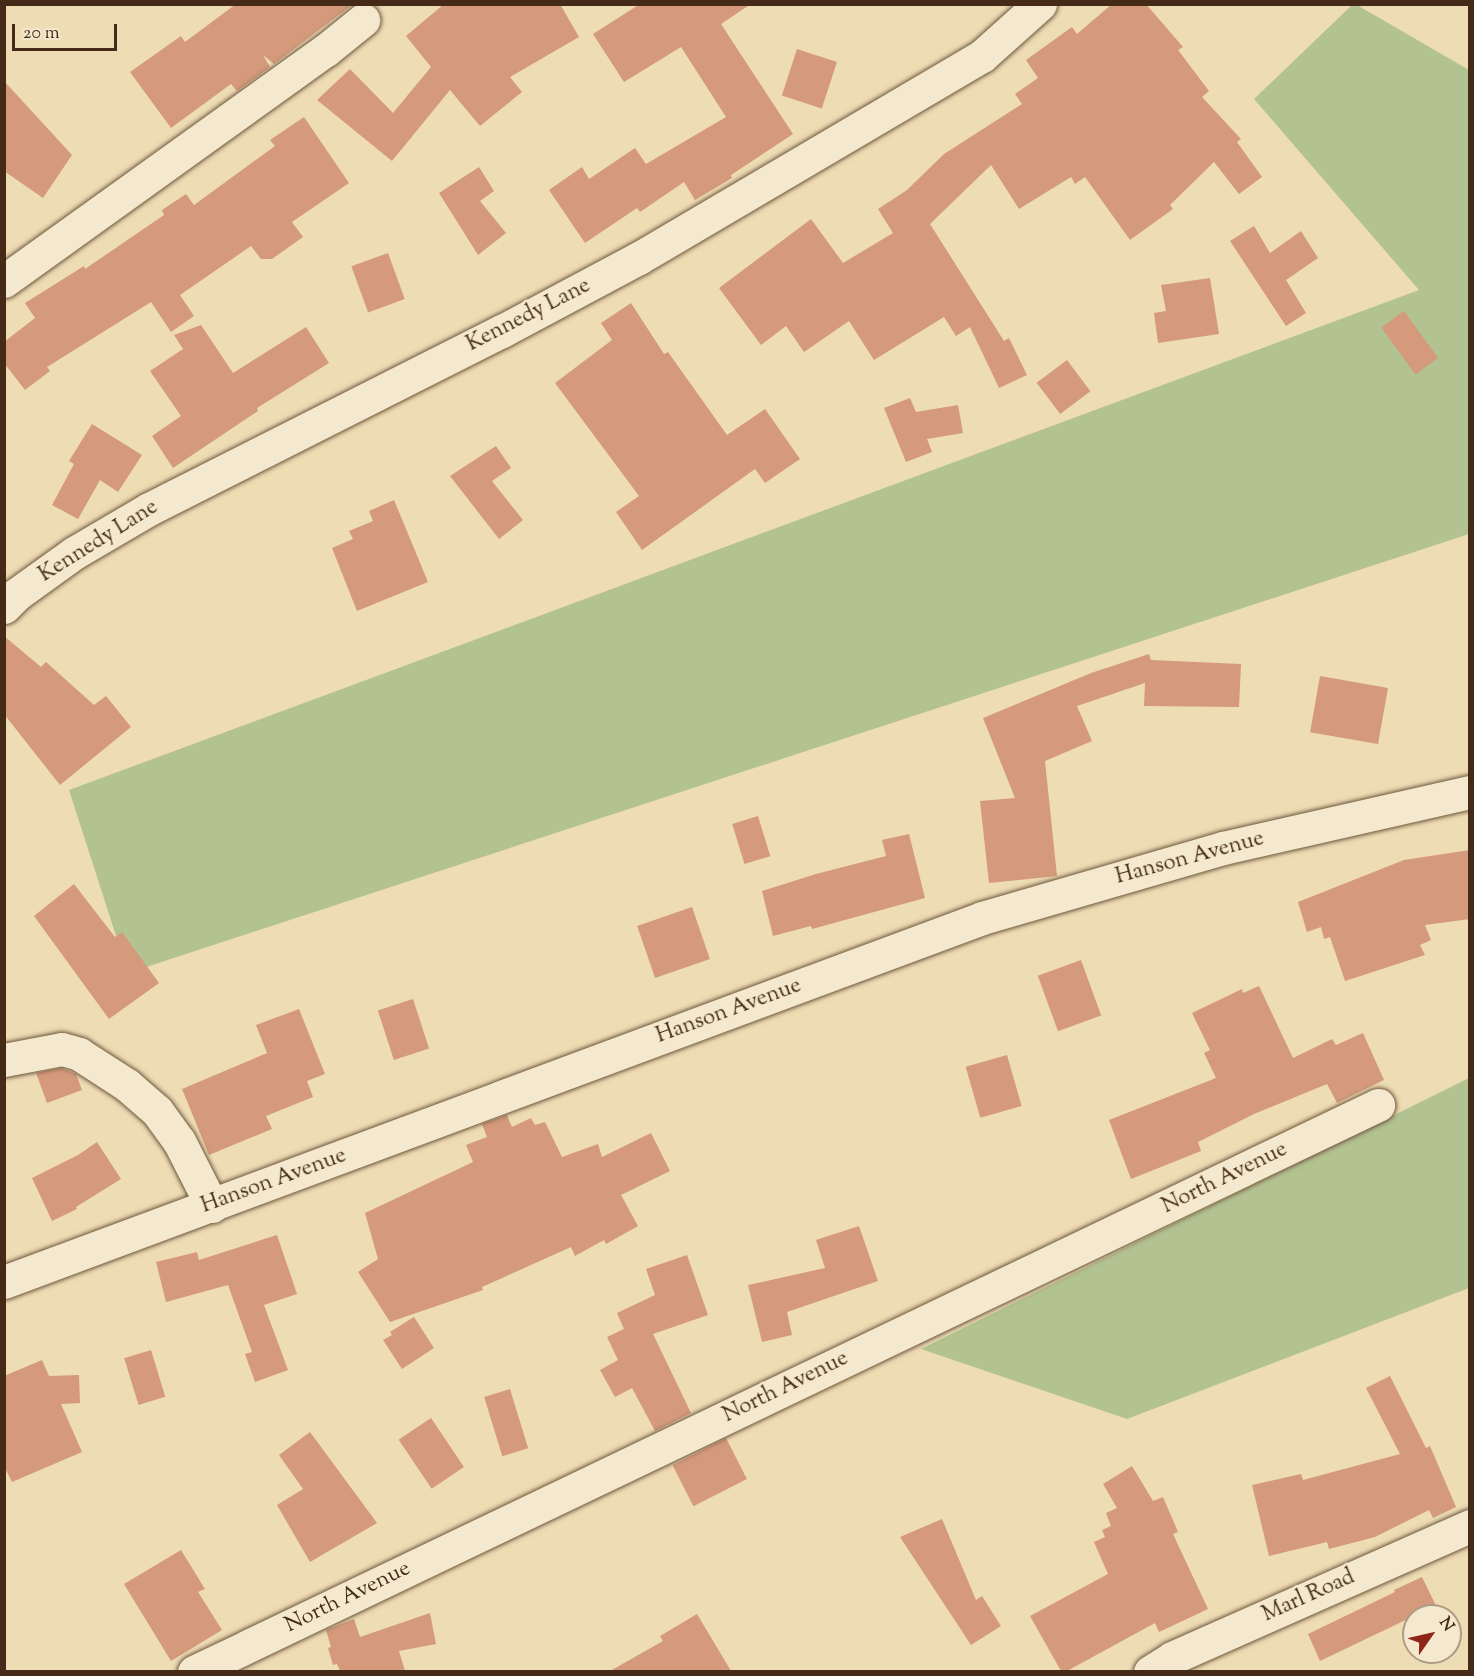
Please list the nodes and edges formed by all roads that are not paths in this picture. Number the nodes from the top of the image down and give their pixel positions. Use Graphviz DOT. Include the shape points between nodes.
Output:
graph roads {
  1 [pos="1040,4"];
  2 [pos="363,20"];
  3 [pos="4,281"];
  4 [pos="4,607"];
  5 [pos="1470,792"];
  6 [pos="4,1060"];
  7 [pos="1378,1105"];
  8 [pos="212,1206"];
  9 [pos="4,1282"];
  10 [pos="1470,1526"];
  11 [pos="194,1671"];
  12 [pos="1150,1671"];
  1 -- 4 [label="street, Kennedy Lane" via="982,56 650,252 148,509 75,553"];
  2 -- 3 [label="street"];
  5 -- 8 [label="street, Hanson Avenue" via="1223,848 982,918"];
  6 -- 8 [label="street" via="62,1049 79,1054 127,1085 157,1111 179,1141"];
  7 -- 11 [label="street, North Avenue"];
  8 -- 9 [label="street, Hanson Avenue"];
  10 -- 12 [label="street, Marl Road"];
}
